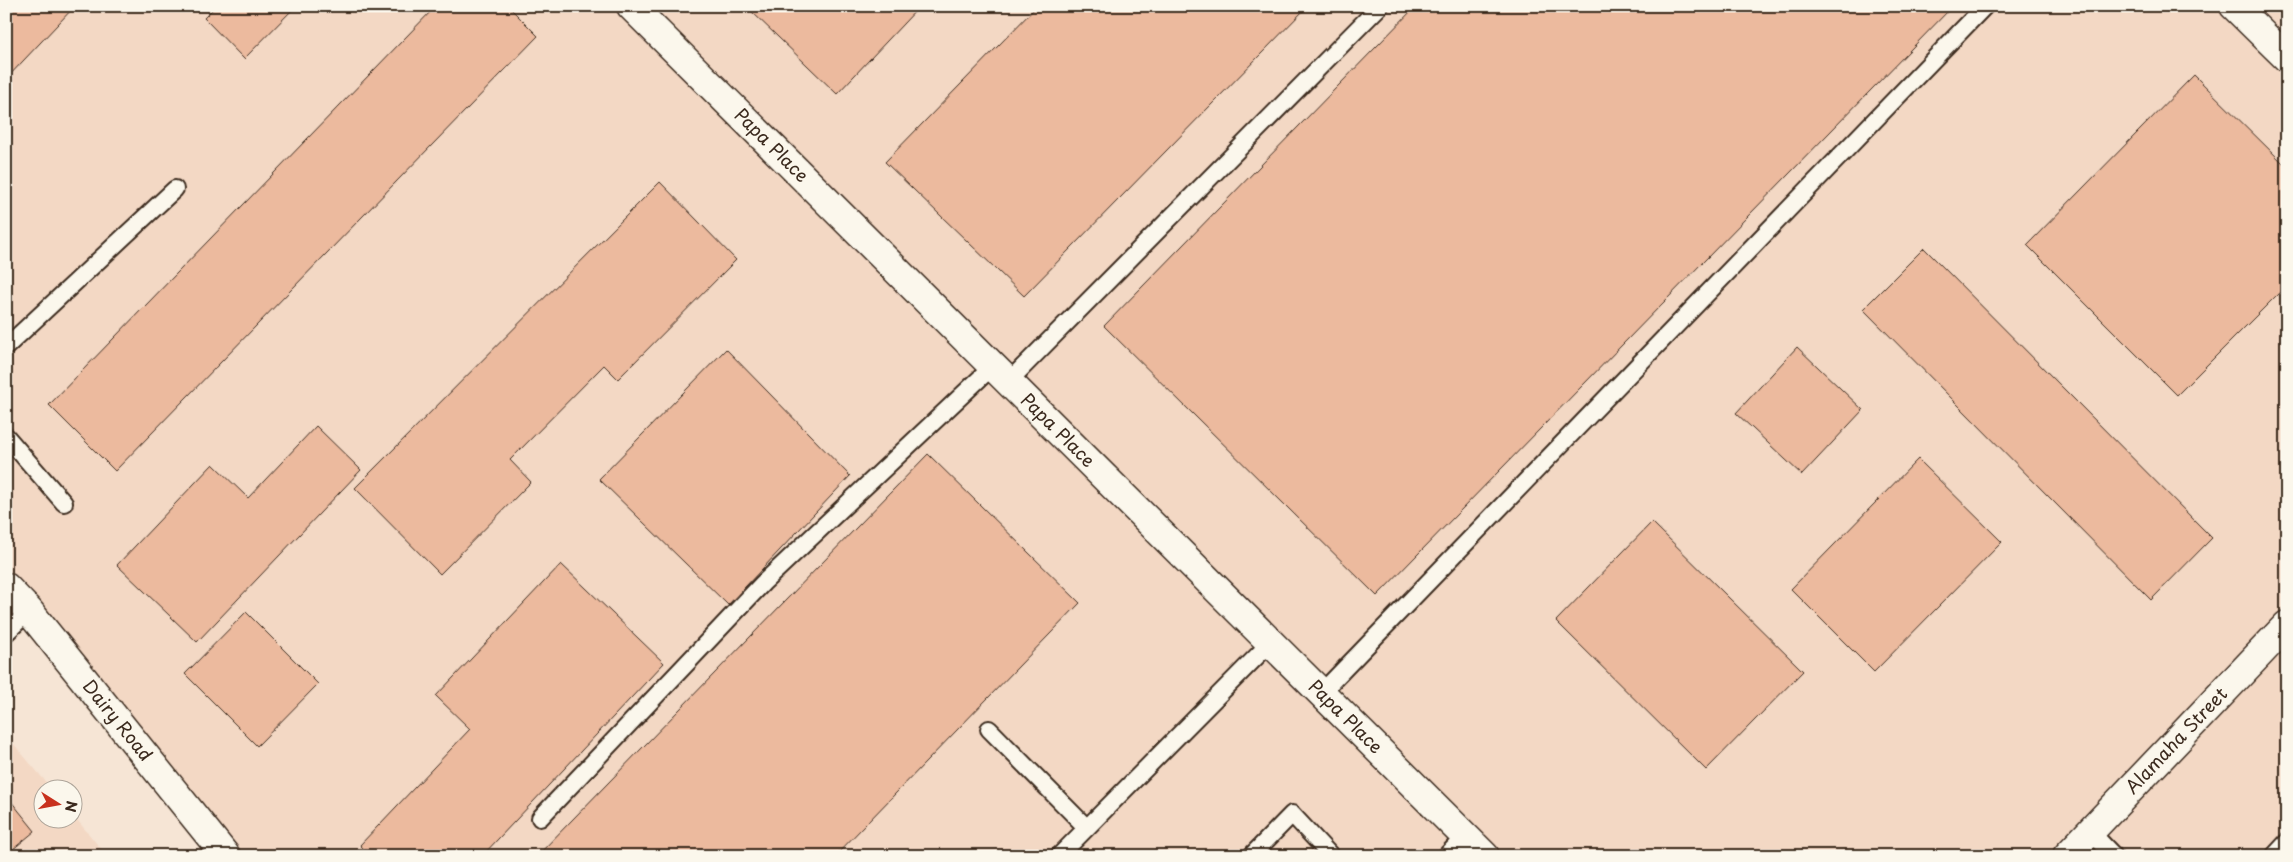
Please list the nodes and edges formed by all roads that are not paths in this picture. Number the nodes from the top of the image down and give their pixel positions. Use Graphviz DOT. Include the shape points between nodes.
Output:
graph roads {
  1 [pos="631,6"];
  2 [pos="1380,6"];
  3 [pos="1985,6"];
  4 [pos="2234,6"];
  5 [pos="2287,58"];
  6 [pos="175,190"];
  7 [pos="6,347"];
  8 [pos="1001,374"];
  9 [pos="6,436"];
  10 [pos="64,503"];
  11 [pos="6,587"];
  12 [pos="29,611"];
  13 [pos="2287,625"];
  14 [pos="6,633"];
  15 [pos="1272,642"];
  16 [pos="1321,692"];
  17 [pos="989,729"];
  18 [pos="540,818"];
  19 [pos="1086,827"];
  20 [pos="2090,831"];
  21 [pos="1465,836"];
  22 [pos="2287,842"];
  23 [pos="226,856"];
  24 [pos="1059,856"];
  25 [pos="1251,856"];
  26 [pos="1331,856"];
  27 [pos="1446,856"];
  28 [pos="1485,856"];
  29 [pos="2067,856"];
  30 [pos="2114,856"];
  31 [pos="2274,856"];
  1 -- 8 [label="street, Papa Place"];
  2 -- 8 [label="lane"];
  3 -- 16 [label="lane"];
  4 -- 5 [label="street"];
  6 -- 7 [label="lane"];
  8 -- 15 [label="street, Papa Place"];
  8 -- 18 [label="lane" via="763,583"];
  9 -- 10 [label="lane"];
  11 -- 12 [label="street, Dairy Road"];
  12 -- 14 [label="lane"];
  12 -- 23 [label="street, Dairy Road"];
  13 -- 20 [label="street, Alamaha Street"];
  15 -- 16 [label="street, Papa Place"];
  15 -- 19 [label="lane"];
  16 -- 21 [label="street, Papa Place"];
  17 -- 19 [label="lane"];
  19 -- 24 [label="lane"];
  20 -- 29 [label="street, Alamaha Street"];
  20 -- 30 [label="lane"];
  21 -- 27 [label="lane"];
  21 -- 28 [label="street, Papa Place"];
  22 -- 31 [label="lane"];
  25 -- 26 [label="lane" via="1292,814"];
}
